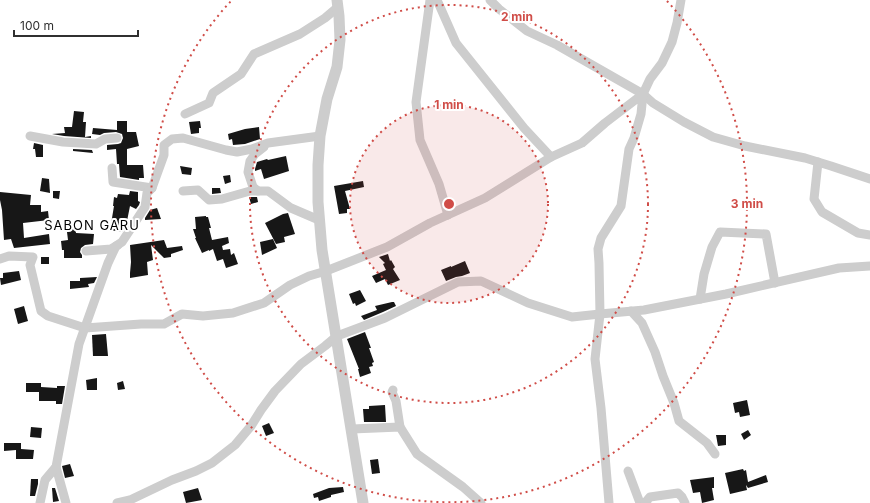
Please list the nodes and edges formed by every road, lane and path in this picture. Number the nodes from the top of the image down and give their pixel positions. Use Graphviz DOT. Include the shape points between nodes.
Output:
graph roads {
  1 [pos="430,0"];
  2 [pos="438,0"];
  3 [pos="490,0"];
  4 [pos="680,0"];
  5 [pos="338,4"];
  6 [pos="642,94"];
  7 [pos="186,114"];
  8 [pos="30,136"];
  9 [pos="320,136"];
  10 [pos="118,138"];
  11 [pos="268,143"];
  12 [pos="237,152"];
  13 [pos="551,157"];
  14 [pos="250,161"];
  15 [pos="818,162"];
  16 [pos="112,168"];
  17 [pos="870,179"];
  18 [pos="152,188"];
  19 [pos="183,191"];
  20 [pos="258,191"];
  21 [pos="448,215"];
  22 [pos="319,220"];
  23 [pos="870,235"];
  24 [pos="122,242"];
  25 [pos="86,252"];
  26 [pos="0,259"];
  27 [pos="870,266"];
  28 [pos="326,271"];
  29 [pos="775,283"];
  30 [pos="700,299"];
  31 [pos="631,311"];
  32 [pos="600,314"];
  33 [pos="85,328"];
  34 [pos="337,336"];
  35 [pos="393,390"];
  36 [pos="400,427"];
  37 [pos="352,430"];
  38 [pos="715,454"];
  39 [pos="56,467"];
  40 [pos="628,472"];
  41 [pos="40,503"];
  42 [pos="66,503"];
  43 [pos="117,503"];
  44 [pos="363,503"];
  45 [pos="481,503"];
  46 [pos="608,503"];
  47 [pos="640,503"];
  48 [pos="645,503"];
  49 [pos="684,503"];
  1 -- 21 [label="street" via="416,102 420,140"];
  2 -- 13 [label="street" via="456,43"];
  3 -- 6 [label="street" via="527,31 557,45"];
  4 -- 6 [label="street" via="672,42"];
  5 -- 7 [label="street" via="325,18 300,34 254,54 241,74 213,93 209,103"];
  5 -- 9 [label="street" via="338,60"];
  6 -- 13 [label="street" via="582,143"];
  6 -- 15 [label="street" via="671,114 713,137"];
  6 -- 32 [label="street" via="641,114 629,149 621,206 601,238 598,249"];
  8 -- 10 [label="street" via="96,144 105,139"];
  9 -- 11 [label="street"];
  9 -- 22 [label="street"];
  11 -- 12 [label="street"];
  11 -- 14 [label="street"];
  12 -- 14 [label="street"];
  12 -- 18 [label="street" via="183,138 172,139 164,145 164,155"];
  13 -- 21 [label="street" via="485,198"];
  14 -- 20 [label="street" via="248,172 252,187"];
  15 -- 17 [label="street"];
  15 -- 23 [label="street" via="814,199 822,212 858,234"];
  16 -- 18 [label="street" via="113,182"];
  18 -- 24 [label="street" via="147,193 145,207"];
  19 -- 20 [label="street" via="198,190 209,200"];
  20 -- 22 [label="street" via="268,191 291,208"];
  21 -- 28 [label="street" via="387,247"];
  22 -- 28 [label="street"];
  24 -- 25 [label="street" via="111,249"];
  24 -- 33 [label="street" via="116,246 108,263"];
  26 -- 33 [label="street" via="9,256 33,256 30,265 41,311 48,316"];
  27 -- 29 [label="street" via="839,268"];
  28 -- 33 [label="street" via="290,285 264,304 234,312 203,316 182,314 164,324"];
  28 -- 34 [label="street"];
  29 -- 30 [label="street"];
  29 -- 30 [label="street" via="766,234 720,232 712,247"];
  30 -- 31 [label="street"];
  31 -- 32 [label="street"];
  31 -- 38 [label="street" via="642,323 655,352 679,421 707,442"];
  32 -- 34 [label="street" via="572,317 528,303 481,281 458,282 385,318"];
  32 -- 46 [label="street" via="595,359"];
  33 -- 39 [label="street" via="79,344"];
  34 -- 37 [label="street"];
  34 -- 43 [label="street" via="300,364 275,391 235,445 212,463 130,500"];
  35 -- 36 [label="street"];
  36 -- 37 [label="street"];
  36 -- 45 [label="street" via="417,454"];
  37 -- 44 [label="street"];
  39 -- 41 [label="street" via="45,480"];
  39 -- 42 [label="street"];
  40 -- 47 [label="street"];
  48 -- 49 [label="street" via="650,497 678,493"];
}
